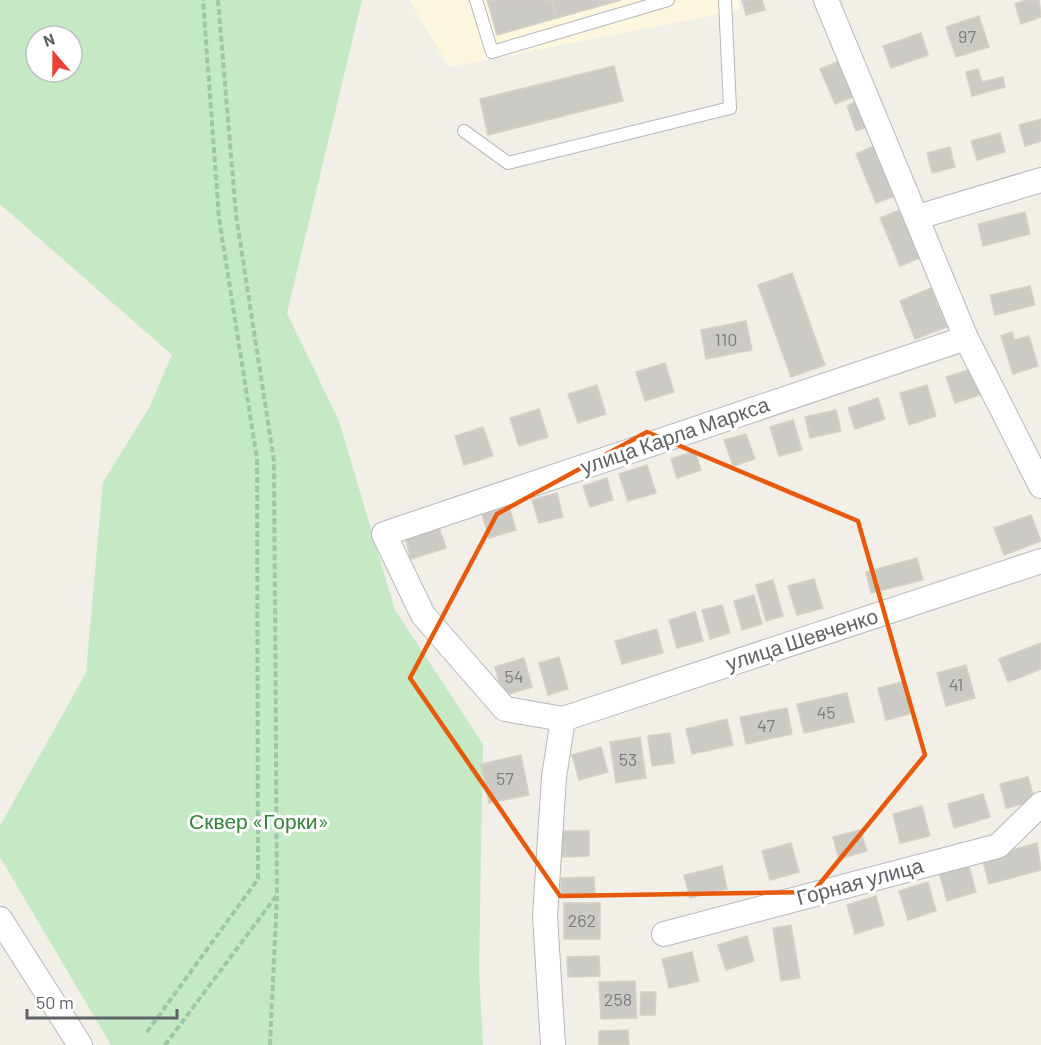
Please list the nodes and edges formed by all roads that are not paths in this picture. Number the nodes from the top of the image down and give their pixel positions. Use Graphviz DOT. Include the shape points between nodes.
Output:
graph roads {
  1 [pos="476,0"];
  2 [pos="668,0"];
  3 [pos="725,0"];
  4 [pos="826,0"];
  5 [pos="464,131"];
  6 [pos="1041,180"];
  7 [pos="918,217"];
  8 [pos="966,338"];
  9 [pos="1041,486"];
  10 [pos="1041,561"];
  11 [pos="563,719"];
  12 [pos="1041,804"];
  13 [pos="0,919"];
  14 [pos="664,934"];
  15 [pos="80,1045"];
  16 [pos="552,1045"];
  1 -- 2 [label="lane" via="492,52"];
  3 -- 5 [label="lane" via="730,108 508,163"];
  4 -- 7 [label="street"];
  6 -- 7 [label="street"];
  7 -- 8 [label="street"];
  8 -- 9 [label="street"];
  8 -- 11 [label="street, улица Карла Маркса" via="384,534 423,615 505,709"];
  10 -- 11 [label="street, улица Шевченко"];
  11 -- 16 [label="street" via="554,777 545,916"];
  12 -- 14 [label="street, Горная улица" via="998,846"];
  13 -- 15 [label="street"];
}
